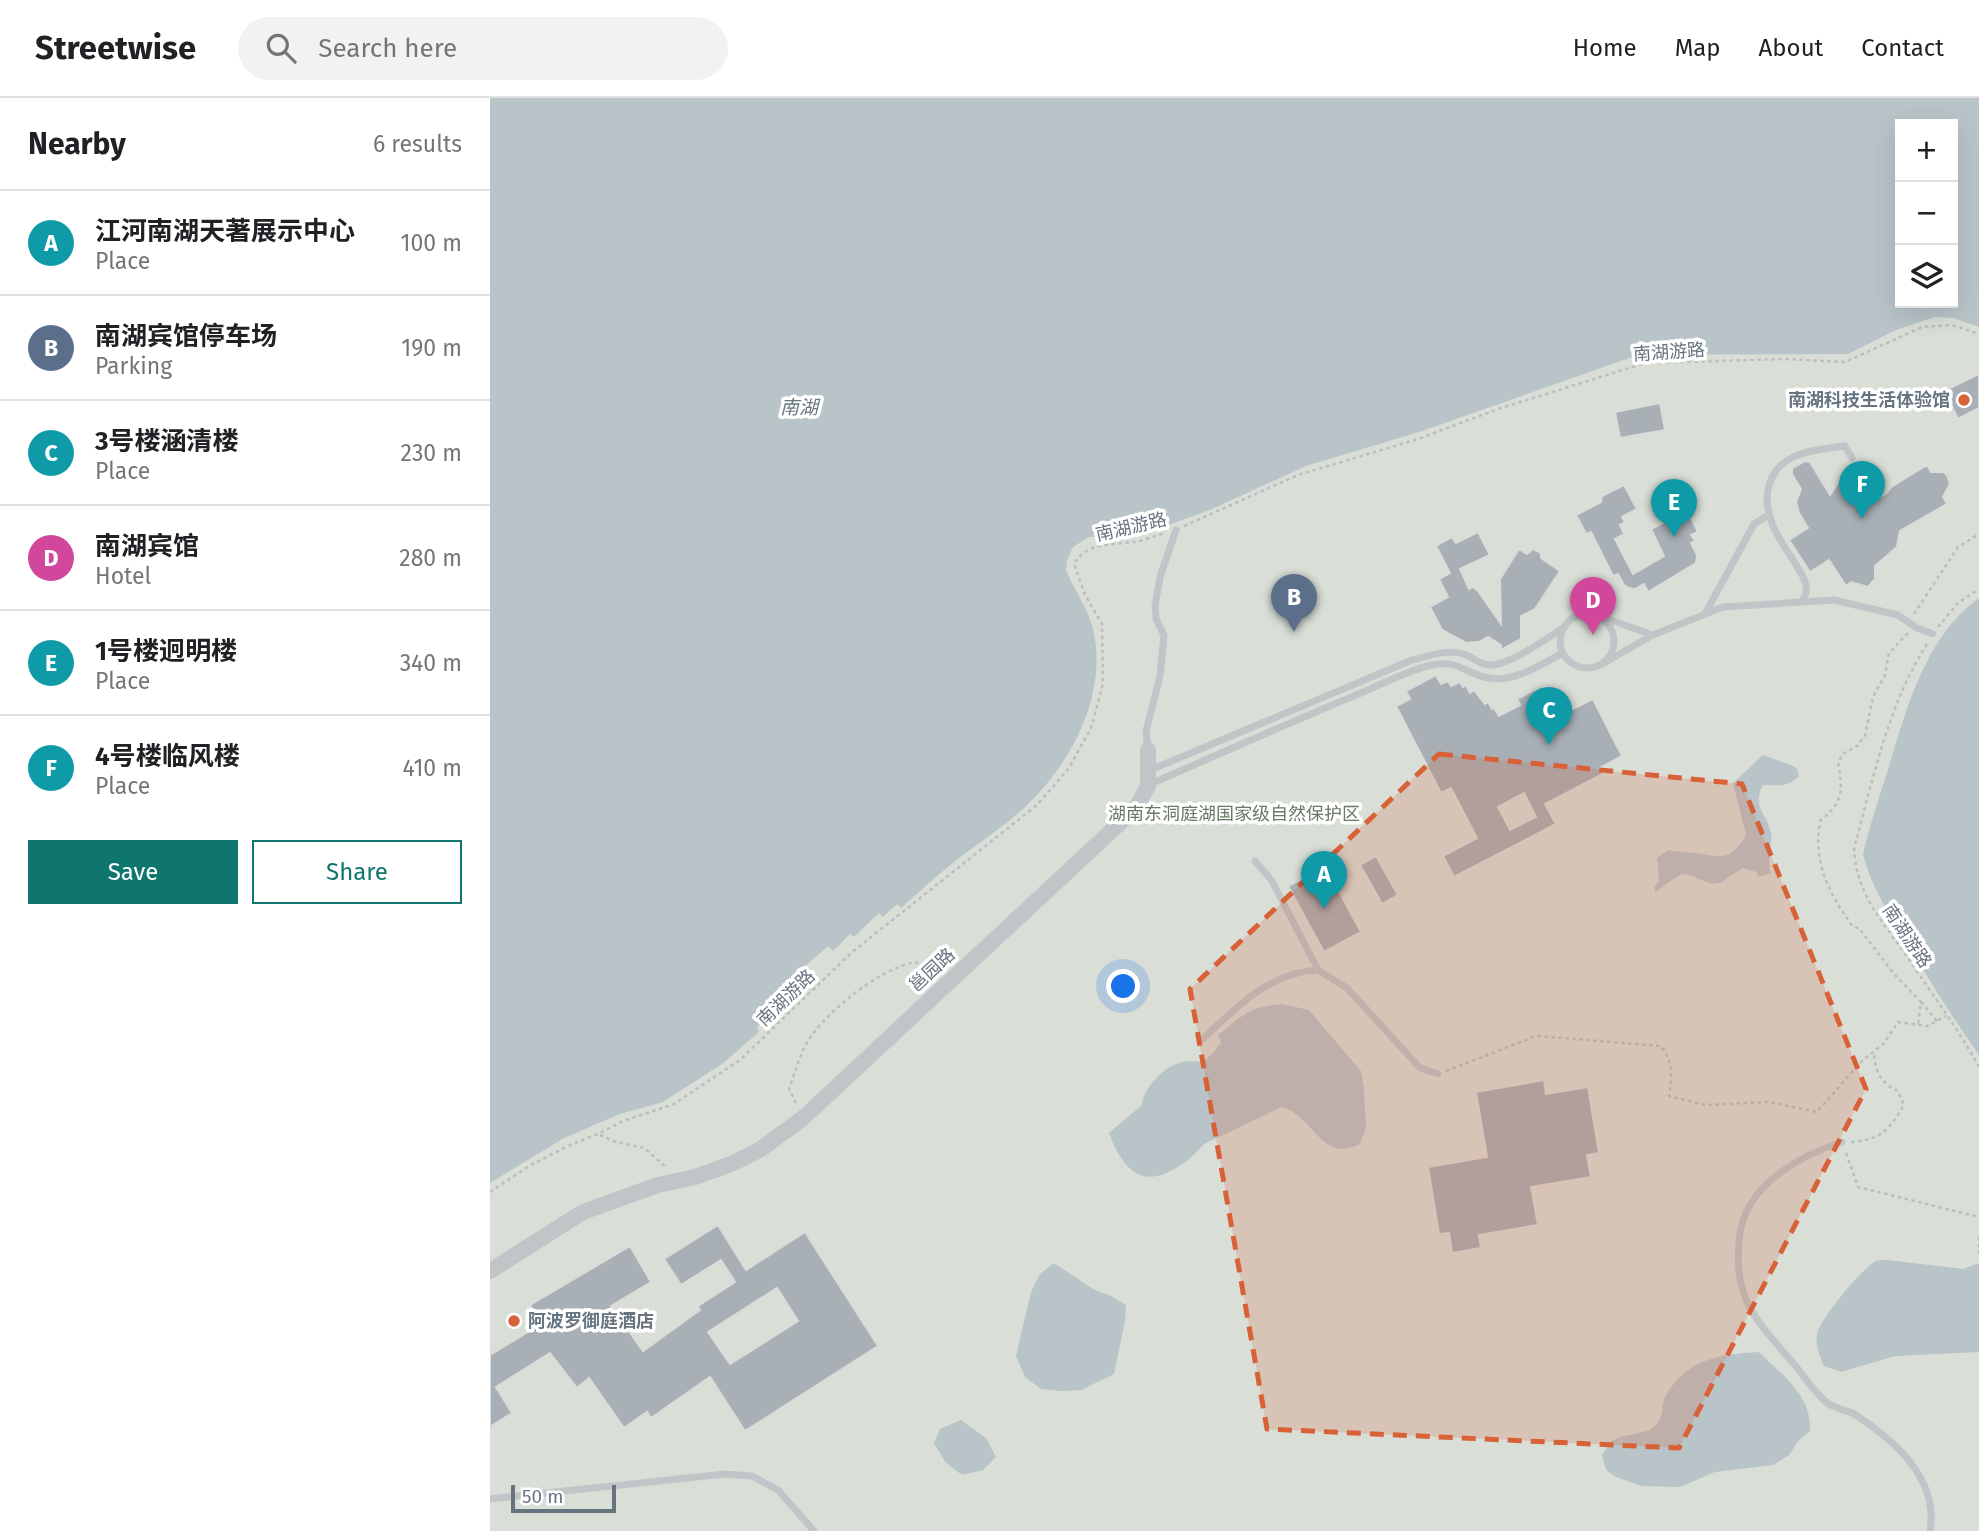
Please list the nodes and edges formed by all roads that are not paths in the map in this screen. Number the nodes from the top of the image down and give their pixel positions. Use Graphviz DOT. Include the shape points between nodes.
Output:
graph roads {
  1 [pos="1852,458"];
  2 [pos="1768,514"];
  3 [pos="1175,530"];
  4 [pos="1801,602"];
  5 [pos="1705,613"];
  6 [pos="1594,615"];
  7 [pos="1565,627"];
  8 [pos="1933,634"];
  9 [pos="1653,635"];
  10 [pos="1563,653"];
  11 [pos="1602,664"];
  12 [pos="1148,750"];
  13 [pos="1148,778"];
  14 [pos="1255,861"];
  15 [pos="1318,970"];
  16 [pos="1203,1039"];
  17 [pos="1438,1074"];
  18 [pos="1842,1142"];
  19 [pos="490,1271"];
  20 [pos="490,1499"];
  21 [pos="814,1531"];
  22 [pos="1930,1531"];
  1 -- 2 [label="lane" via="1845,446 1787,460 1770,479"];
  2 -- 4 [label="lane" via="1803,577 1806,591"];
  2 -- 5 [label="lane" via="1754,524"];
  3 -- 12 [label="lane" via="1155,606 1164,635 1160,676 1146,731"];
  4 -- 5 [label="lane" via="1723,607"];
  4 -- 8 [label="lane" via="1834,600 1898,615"];
  5 -- 9 [label="lane"];
  6 -- 7 [label="lane" via="1577,616"];
  6 -- 9 [label="lane"];
  6 -- 11 [label="lane" via="1608,624 1614,640"];
  7 -- 10 [label="lane"];
  7 -- 13 [label="lane" via="1494,665 1479,664 1449,651 1412,660"];
  9 -- 11 [label="lane"];
  10 -- 11 [label="lane" via="1585,668"];
  10 -- 13 [label="lane" via="1505,678 1489,679 1456,663 1428,666"];
  12 -- 13 [label="street"];
  13 -- 19 [label="street, 邕园路" via="1136,808 803,1118 761,1149 731,1164 583,1212"];
  14 -- 15 [label="lane" via="1272,881"];
  15 -- 16 [label="lane" via="1283,976 1264,986"];
  15 -- 17 [label="lane" via="1347,988 1420,1068"];
  18 -- 22 [label="lane" via="1775,1177 1754,1197 1742,1220 1737,1257 1740,1287 1755,1318 1829,1404 1851,1412 1907,1457 1929,1496"];
  20 -- 21 [label="lane" via="725,1474 752,1476 778,1490"];
}
